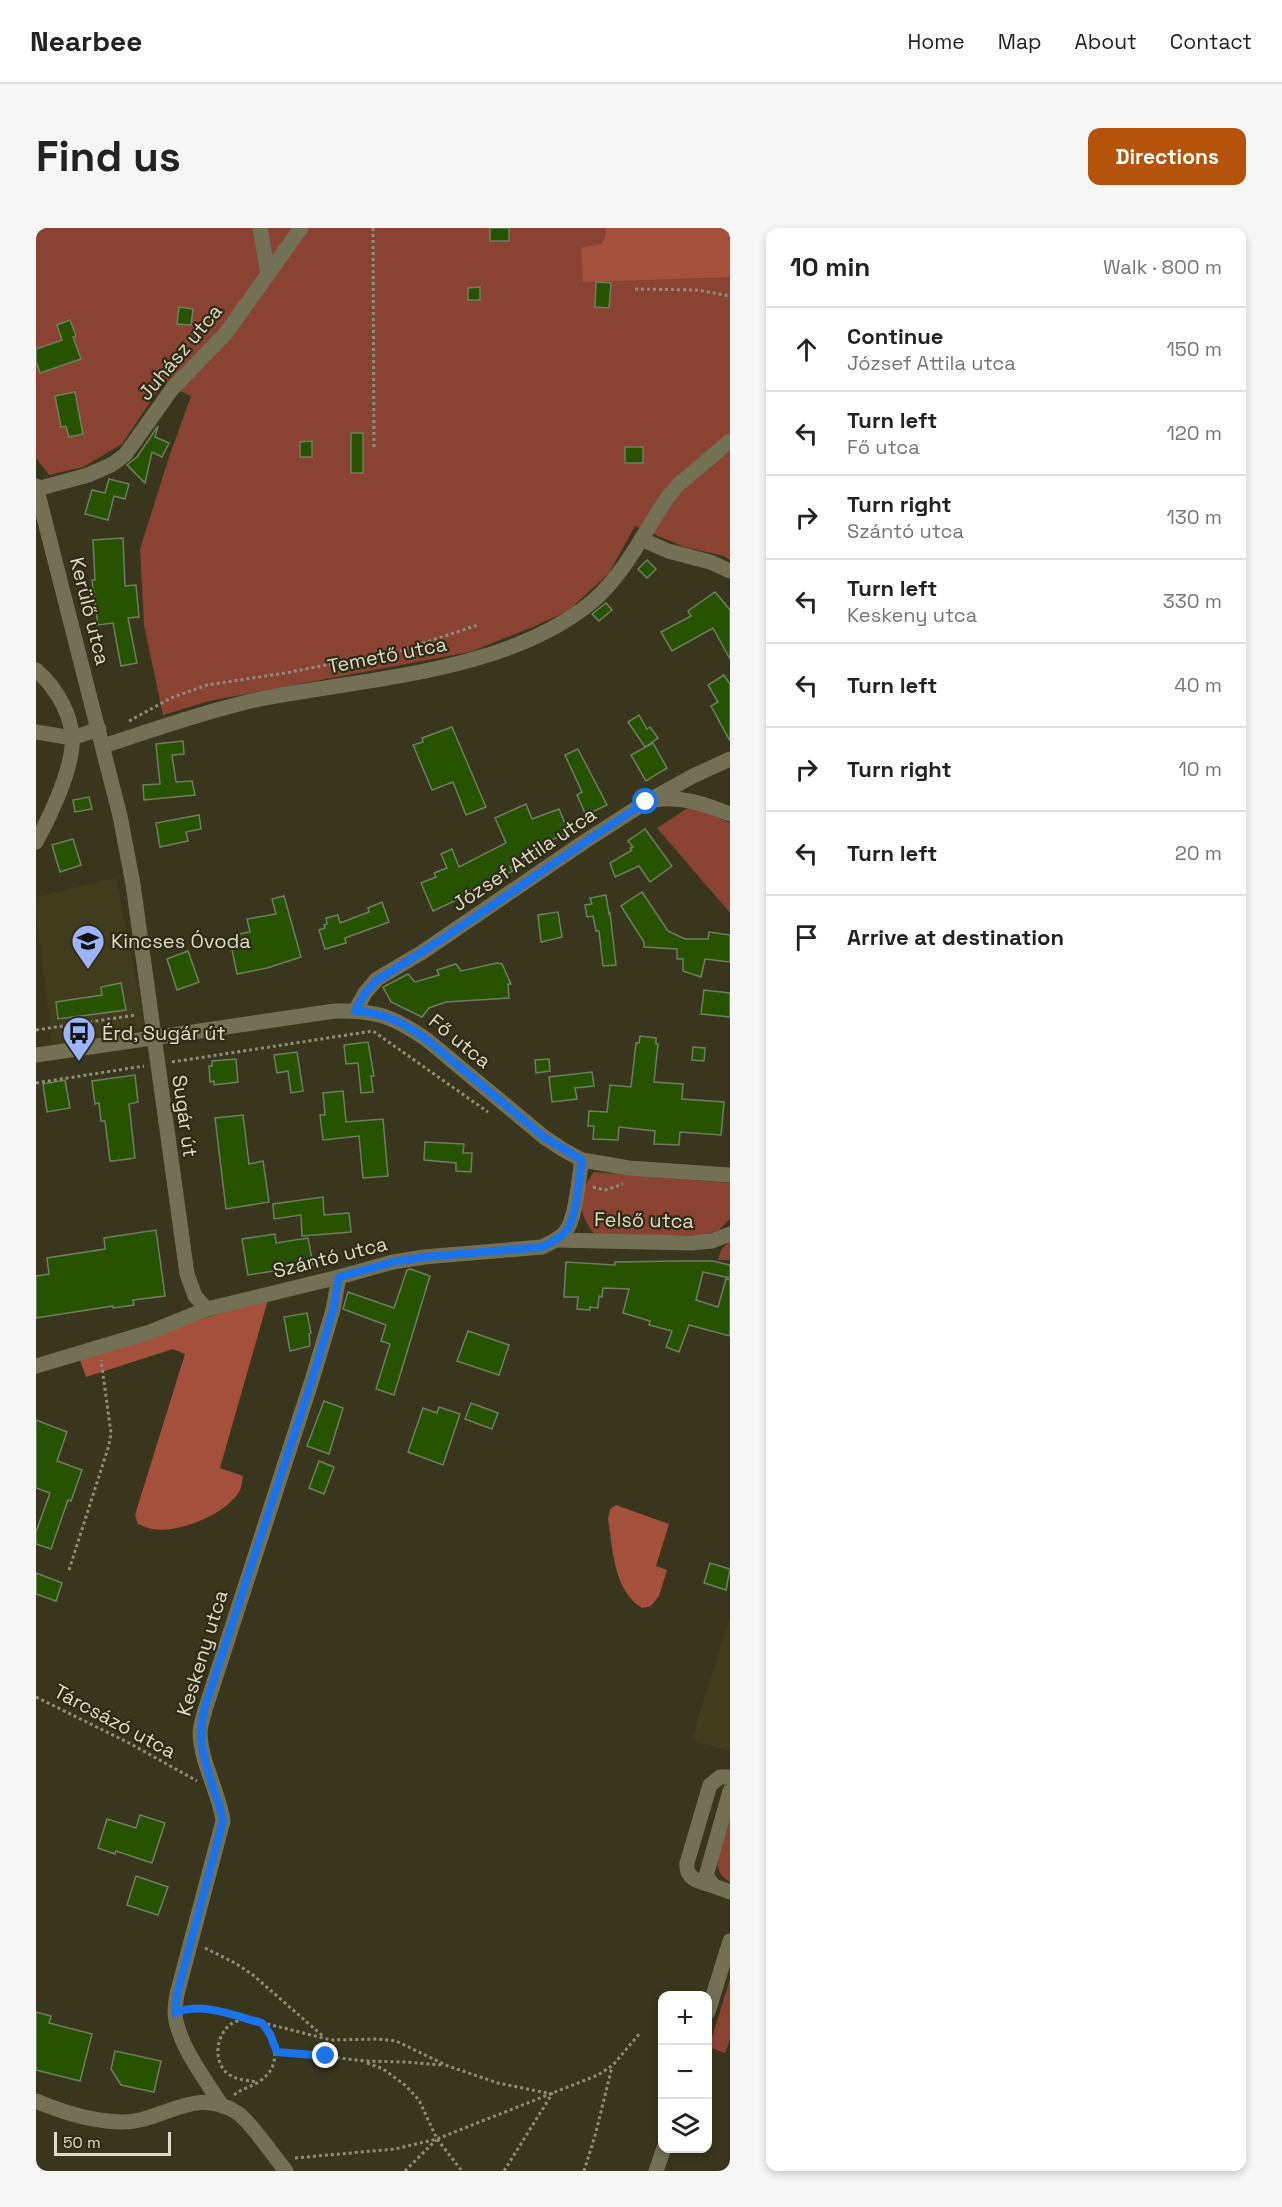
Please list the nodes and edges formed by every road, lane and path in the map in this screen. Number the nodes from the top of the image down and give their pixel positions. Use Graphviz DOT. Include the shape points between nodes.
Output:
graph roads {
  1 [pos="260,228"];
  2 [pos="301,228"];
  3 [pos="373,228"];
  4 [pos="268,274"];
  5 [pos="635,289"];
  6 [pos="730,296"];
  7 [pos="730,441"];
  8 [pos="374,448"];
  9 [pos="37,488"];
  10 [pos="641,539"];
  11 [pos="730,571"];
  12 [pos="478,625"];
  13 [pos="36,670"];
  14 [pos="36,732"];
  15 [pos="101,737"];
  16 [pos="72,738"];
  17 [pos="730,759"];
  18 [pos="646,802"];
  19 [pos="730,814"];
  20 [pos="36,842"];
  21 [pos="355,1011"];
  22 [pos="150,1013"];
  23 [pos="36,1030"];
  24 [pos="153,1037"];
  25 [pos="36,1055"];
  26 [pos="157,1064"];
  27 [pos="36,1083"];
  28 [pos="494,1117"];
  29 [pos="582,1160"];
  30 [pos="730,1175"];
  31 [pos="578,1180"];
  32 [pos="633,1184"];
  33 [pos="730,1234"];
  34 [pos="557,1240"];
  35 [pos="339,1277"];
  36 [pos="207,1309"];
  37 [pos="98,1347"];
  38 [pos="36,1366"];
  39 [pos="69,1570"];
  40 [pos="36,1697"];
  41 [pos="730,1777"];
  42 [pos="212,1787"];
  43 [pos="730,1791"];
  44 [pos="714,1887"];
  45 [pos="730,1892"];
  46 [pos="730,1941"];
  47 [pos="191,1943"];
  48 [pos="712,1999"];
  49 [pos="175,2013"];
  50 [pos="244,2018"];
  51 [pos="262,2023"];
  52 [pos="640,2033"];
  53 [pos="331,2040"];
  54 [pos="277,2052"];
  55 [pos="365,2061"];
  56 [pos="613,2065"];
  57 [pos="448,2066"];
  58 [pos="258,2082"];
  59 [pos="552,2094"];
  60 [pos="36,2101"];
  61 [pos="222,2106"];
  62 [pos="437,2139"];
  63 [pos="661,2153"];
  64 [pos="274,2157"];
  65 [pos="286,2171"];
  66 [pos="405,2171"];
  67 [pos="462,2171"];
  68 [pos="504,2171"];
  69 [pos="584,2171"];
  70 [pos="656,2171"];
  1 -- 4 [label="street"];
  2 -- 4 [label="street, Juhász utca"];
  3 -- 8 [label="path"];
  4 -- 9 [label="street, Juhász utca" via="226,333 172,389 125,455 88,475"];
  5 -- 6 [label="path" via="698,290"];
  7 -- 10 [label="street, Temető utca" via="678,484"];
  9 -- 15 [label="street, Kerülő utca"];
  10 -- 11 [label="street"];
  10 -- 15 [label="street, Temető utca" via="599,595 568,619 496,652 448,666 215,710"];
  12 -- 15 [label="path" via="399,651 207,685 171,698"];
  13 -- 16 [label="street" via="60,699"];
  14 -- 16 [label="street"];
  15 -- 16 [label="street, Temető utca"];
  15 -- 22 [label="street, Sugár út" via="133,884"];
  16 -- 20 [label="street" via="58,796"];
  17 -- 18 [label="street, József Attila utca"];
  18 -- 19 [label="street" via="675,799"];
  18 -- 21 [label="street, József Attila utca" via="377,980"];
  21 -- 24 [label="street, Fő utca"];
  21 -- 29 [label="street, Fő utca" via="384,1015 426,1039 544,1137"];
  22 -- 23 [label="path"];
  22 -- 24 [label="street, Sugár út"];
  24 -- 25 [label="street, Fő utca"];
  24 -- 26 [label="street, Sugár út"];
  26 -- 27 [label="path"];
  26 -- 28 [label="path" via="373,1031"];
  26 -- 36 [label="street, Sugár út" via="186,1274 195,1296"];
  29 -- 30 [label="street, Fő utca" via="629,1168"];
  29 -- 31 [label="street"];
  31 -- 32 [label="path" via="604,1190"];
  31 -- 34 [label="street" via="572,1219"];
  33 -- 34 [label="street, Felső utca" via="691,1243"];
  34 -- 35 [label="street, Szántó utca" via="542,1247 393,1262"];
  35 -- 36 [label="street, Szántó utca"];
  35 -- 42 [label="street, Keskeny utca" via="312,1380 204,1710 201,1746"];
  36 -- 37 [label="street, Szántó utca"];
  37 -- 38 [label="street, Szántó utca"];
  37 -- 39 [label="path" via="111,1433"];
  40 -- 42 [label="path, Tárcsázó utca"];
  41 -- 44 [label="street" via="720,1777 710,1785 687,1863 689,1876"];
  42 -- 47 [label="street, Keskeny utca" via="223,1821"];
  43 -- 44 [label="street" via="706,1870"];
  44 -- 45 [label="street"];
  46 -- 48 [label="street"];
  47 -- 49 [label="street, Keskeny utca"];
  47 -- 53 [label="path" via="254,1975 320,2036"];
  49 -- 50 [label="path" via="198,2008"];
  49 -- 61 [label="street, Keskeny utca" via="186,2048"];
  50 -- 51 [label="path"];
  50 -- 58 [label="path" via="230,2025 219,2038 219,2059 225,2071 238,2079"];
  51 -- 53 [label="path"];
  51 -- 54 [label="path"];
  52 -- 56 [label="path"];
  53 -- 57 [label="path" via="396,2041"];
  54 -- 55 [label="path"];
  54 -- 58 [label="path" via="274,2064"];
  55 -- 57 [label="path"];
  55 -- 62 [label="path" via="383,2069 419,2100"];
  56 -- 59 [label="path"];
  56 -- 69 [label="path"];
  57 -- 59 [label="path" via="498,2083"];
  58 -- 61 [label="path" via="239,2091"];
  59 -- 62 [label="path"];
  59 -- 68 [label="path"];
  60 -- 61 [label="street" via="77,2115 122,2122 142,2120 182,2104"];
  61 -- 64 [label="street" via="239,2115"];
  62 -- 64 [label="path" via="395,2149 291,2159"];
  62 -- 66 [label="path"];
  62 -- 67 [label="path"];
  63 -- 70 [label="street"];
  64 -- 65 [label="street"];
}
